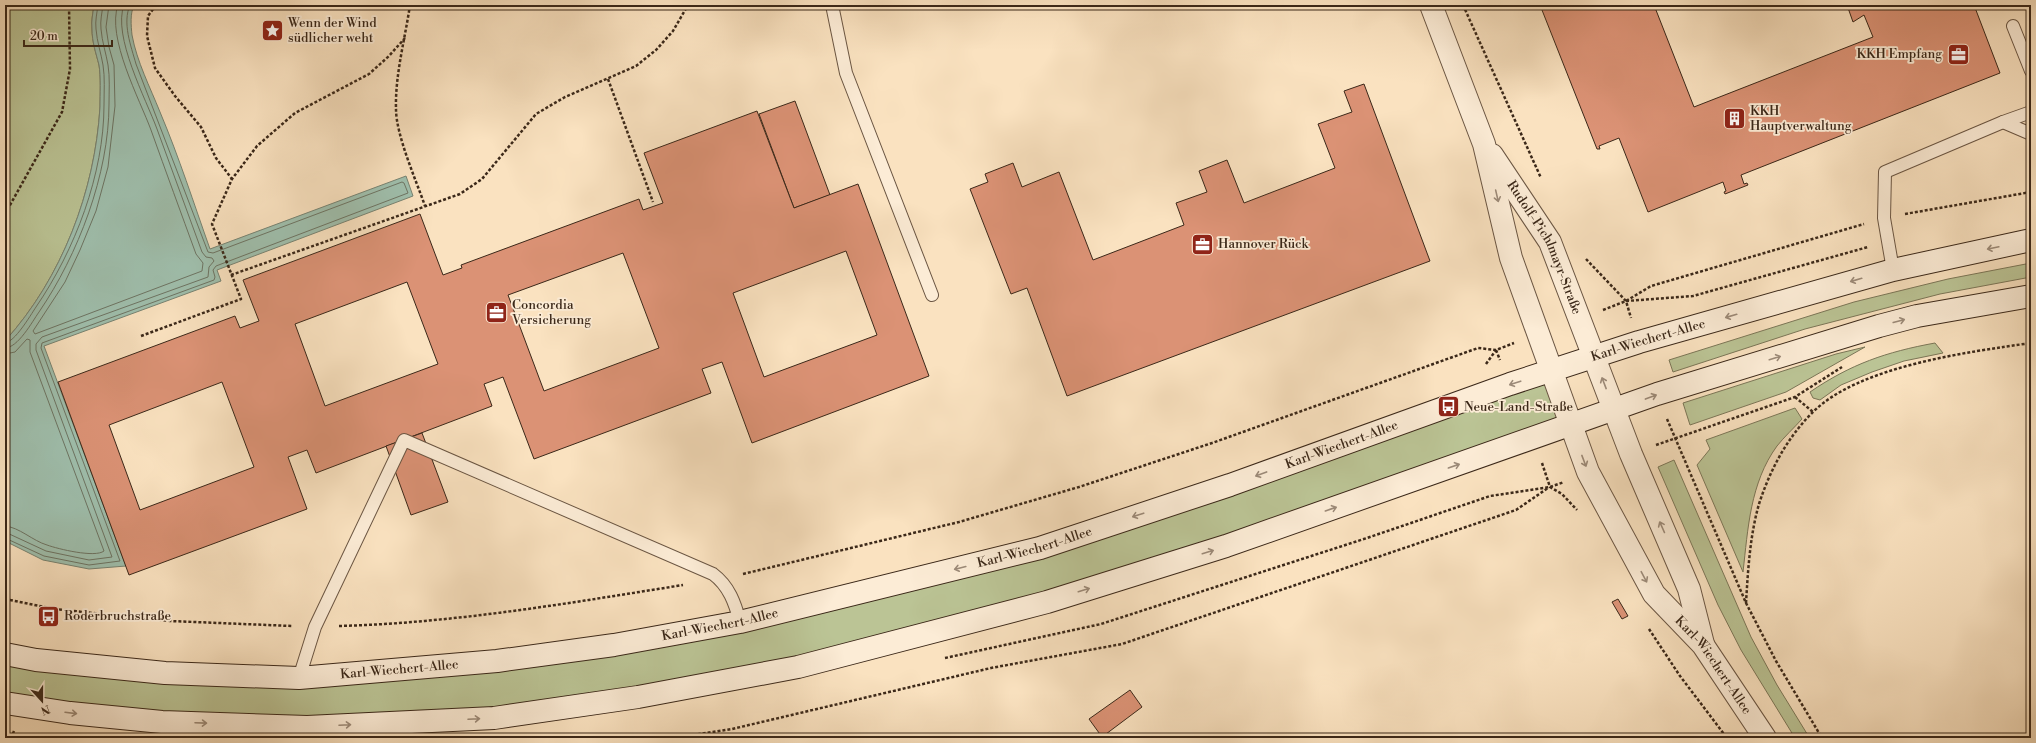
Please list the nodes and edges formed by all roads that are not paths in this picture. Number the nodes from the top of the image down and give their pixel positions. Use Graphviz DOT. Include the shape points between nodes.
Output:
graph roads {
  1 [pos="832,5"];
  2 [pos="1431,5"];
  3 [pos="2013,26"];
  4 [pos="2031,71"];
  5 [pos="2031,112"];
  6 [pos="2003,122"];
  7 [pos="2031,134"];
  8 [pos="1484,144"];
  9 [pos="2031,240"];
  10 [pos="1893,270"];
  11 [pos="932,294"];
  12 [pos="2031,296"];
  13 [pos="1594,357"];
  14 [pos="1552,371"];
  15 [pos="1614,410"];
  16 [pos="1570,425"];
  17 [pos="740,622"];
  18 [pos="1703,645"];
  19 [pos="5,654"];
  20 [pos="299,678"];
  21 [pos="5,703"];
  22 [pos="1765,738"];
  1 -- 11 [label="lane" via="846,73"];
  2 -- 8 [label="main road, Rudolf-Pichlmayr-Straße"];
  3 -- 4 [label="lane"];
  5 -- 6 [label="lane"];
  6 -- 7 [label="lane"];
  6 -- 10 [label="lane" via="1885,172 1884,218"];
  8 -- 13 [label="main road, Rudolf-Pichlmayr-Straße" via="1550,242"];
  8 -- 14 [label="main road, Rudolf-Pichlmayr-Straße, one-way" via="1511,258"];
  9 -- 10 [label="main road, Karl-Wiechert-Allee, one-way"];
  10 -- 13 [label="main road, Karl-Wiechert-Allee, one-way"];
  15 -- 12 [label="main road, one-way" via="1657,394 1879,326 1917,316"];
  13 -- 14 [label="main road, Karl-Wiechert-Allee"];
  15 -- 13 [label="main road, Rudolf-Pichlmayr-Straße, one-way"];
  14 -- 16 [label="main road"];
  14 -- 17 [label="main road, Karl-Wiechert-Allee, one-way" via="1230,485 1040,548"];
  15 -- 16 [label="main road"];
  18 -- 15 [label="main road, one-way" via="1689,589"];
  16 -- 18 [label="main road, Karl-Wiechert-Allee, one-way" via="1588,472 1654,594"];
  21 -- 16 [label="main road, one-way" via="70,713 162,722 307,727 494,718 638,697 798,667 1047,602 1226,546"];
  17 -- 20 [label="main road, Karl-Wiechert-Allee" via="614,645 497,662"];
  17 -- 20 [label="lane" via="735,601 721,579 713,574 404,440 315,627"];
  18 -- 22 [label="main road, Karl-Wiechert-Allee"];
  19 -- 20 [label="main road, Karl-Wiechert-Allee" via="36,660 165,673"];
}
